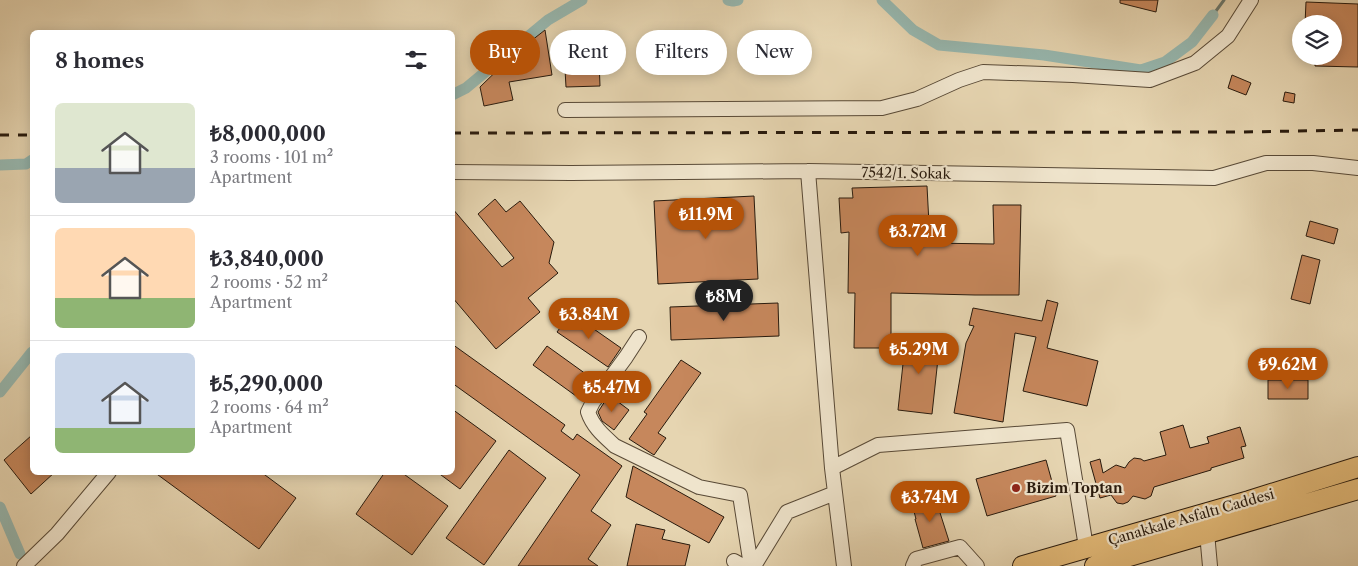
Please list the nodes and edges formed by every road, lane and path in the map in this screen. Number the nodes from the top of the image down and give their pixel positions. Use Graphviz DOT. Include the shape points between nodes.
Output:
graph roads {
  1 [pos="1251,0"];
  2 [pos="565,110"];
  3 [pos="1358,168"];
  4 [pos="808,171"];
  5 [pos="455,172"];
  6 [pos="639,337"];
  7 [pos="1358,467"];
  8 [pos="832,468"];
  9 [pos="106,475"];
  10 [pos="1358,488"];
  11 [pos="835,493"];
  12 [pos="1207,533"];
  13 [pos="1086,548"];
  14 [pos="24,566"];
  15 [pos="752,566"];
  16 [pos="844,566"];
  17 [pos="913,566"];
  18 [pos="977,566"];
  19 [pos="1023,566"];
  20 [pos="1095,566"];
  21 [pos="1210,566"];
  1 -- 2 [label="street" via="1228,36 1194,64 1150,80 983,72 917,99 882,108"];
  3 -- 4 [label="street, 7542/1. Sokak" via="1313,163 1266,164 1214,178"];
  4 -- 5 [label="street, 7542/1. Sokak"];
  4 -- 8 [label="street"];
  6 -- 15 [label="street" via="593,402 588,412 591,421 615,446 699,487 740,495"];
  7 -- 13 [label="highway, Çanakkale Asfaltı Caddesi"];
  8 -- 11 [label="street"];
  8 -- 13 [label="street" via="878,445 1067,430"];
  9 -- 14 [label="street" via="57,534"];
  10 -- 12 [label="highway, Çanakkale Asfaltı Caddesi"];
  11 -- 15 [label="street" via="787,512"];
  11 -- 16 [label="street"];
  12 -- 20 [label="highway, Çanakkale Asfaltı Caddesi"];
  12 -- 21 [label="street"];
  13 -- 19 [label="highway, Çanakkale Asfaltı Caddesi"];
  17 -- 18 [label="street" via="916,560 960,547"];
}
